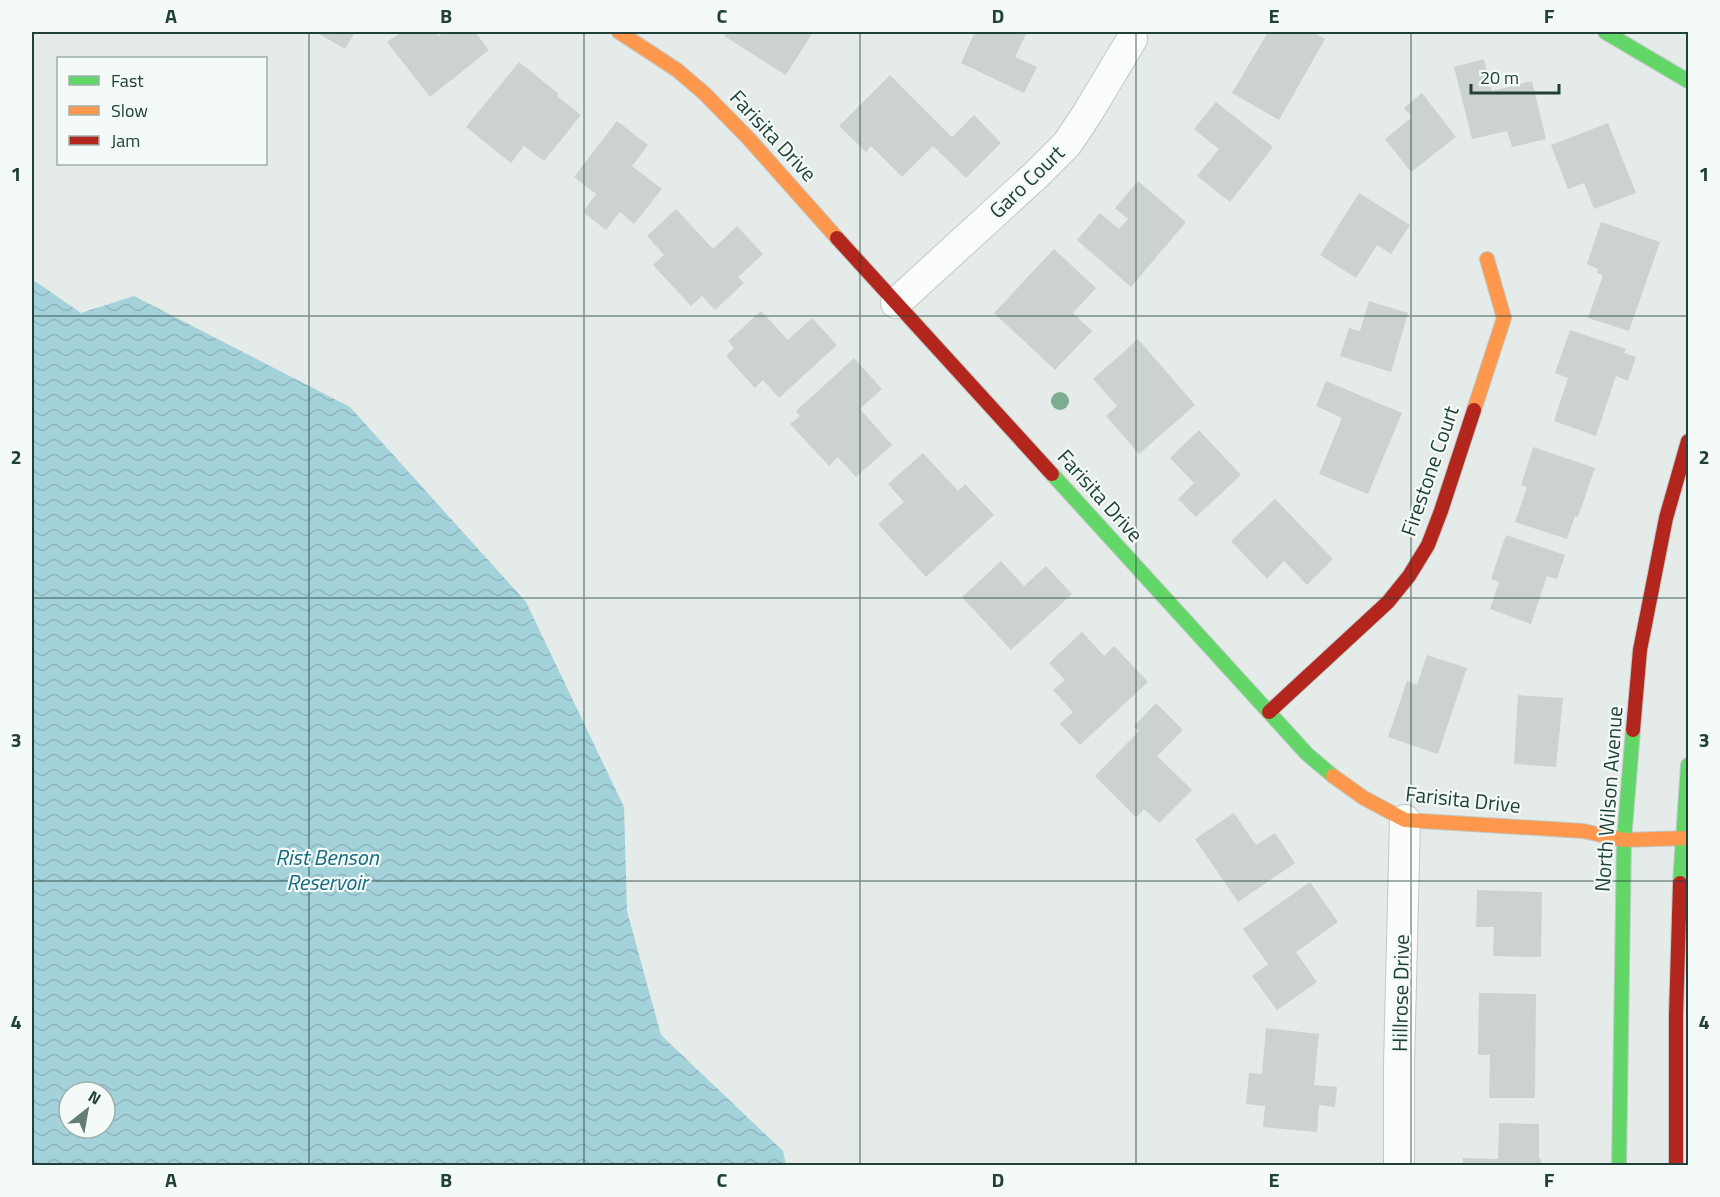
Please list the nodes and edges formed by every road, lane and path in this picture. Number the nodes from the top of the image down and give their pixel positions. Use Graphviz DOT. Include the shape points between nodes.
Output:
graph roads {
  1 [pos="1605,32"];
  2 [pos="636,36"];
  3 [pos="1132,39"];
  4 [pos="1689,81"];
  5 [pos="1487,259"];
  6 [pos="896,303"];
  7 [pos="1689,441"];
  8 [pos="1269,712"];
  9 [pos="1689,765"];
  10 [pos="1405,820"];
  11 [pos="1685,838"];
  12 [pos="1624,840"];
  13 [pos="1399,1166"];
  14 [pos="1619,1166"];
  15 [pos="1676,1166"];
  1 -- 4 [label="street"];
  2 -- 6 [label="street, Farisita Drive" via="705,94 749,139"];
  3 -- 6 [label="street, Garo Court" via="1067,144"];
  5 -- 8 [label="street, Firestone Court" via="1504,318 1428,545 1388,602"];
  6 -- 8 [label="street, Farisita Drive"];
  7 -- 12 [label="street, North Wilson Avenue" via="1666,518 1640,650"];
  8 -- 10 [label="street, Farisita Drive" via="1337,780"];
  9 -- 11 [label="street"];
  10 -- 12 [label="street, Farisita Drive" via="1582,831"];
  10 -- 13 [label="street, Hillrose Drive"];
  11 -- 12 [label="street, Farisita Drive"];
  11 -- 15 [label="street" via="1674,1053"];
  12 -- 14 [label="street, North Wilson Avenue"];
}
